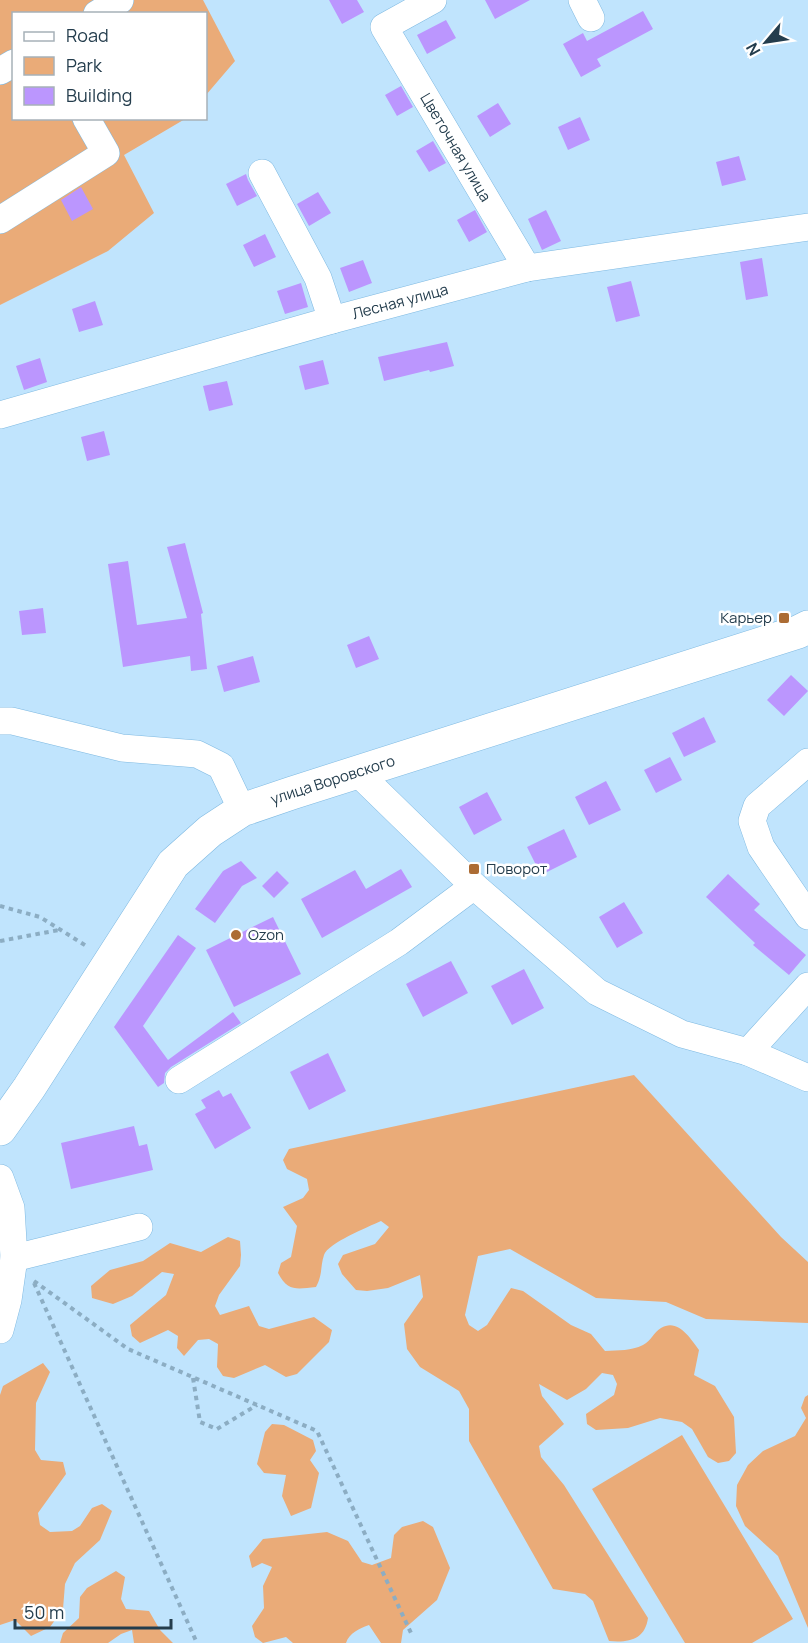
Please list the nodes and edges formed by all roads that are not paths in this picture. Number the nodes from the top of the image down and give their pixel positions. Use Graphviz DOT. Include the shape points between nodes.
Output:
graph roads {
  1 [pos="120,0"];
  2 [pos="433,0"];
  3 [pos="100,12"];
  4 [pos="87,120"];
  5 [pos="262,173"];
  6 [pos="0,220"];
  7 [pos="808,227"];
  8 [pos="527,268"];
  9 [pos="332,320"];
  10 [pos="0,416"];
  11 [pos="805,630"];
  12 [pos="0,722"];
  13 [pos="808,762"];
  14 [pos="357,772"];
  15 [pos="242,810"];
  16 [pos="474,886"];
  17 [pos="808,916"];
  18 [pos="808,986"];
  19 [pos="748,1052"];
  20 [pos="808,1078"];
  21 [pos="179,1080"];
  22 [pos="0,1129"];
  23 [pos="0,1178"];
  24 [pos="139,1227"];
  25 [pos="14,1258"];
  26 [pos="0,1330"];
  1 -- 3 [label="street"];
  2 -- 8 [label="street, Цветочная улица" via="384,27"];
  4 -- 6 [label="street" via="106,153"];
  5 -- 9 [label="street" via="318,278"];
  7 -- 8 [label="street, Лесная улица"];
  8 -- 9 [label="street, Лесная улица"];
  9 -- 10 [label="street, Лесная улица"];
  11 -- 14 [label="main road, улица Воровского"];
  12 -- 15 [label="street" via="12,721 122,748 197,754 221,766"];
  13 -- 17 [label="street" via="757,806 752,821 761,847"];
  14 -- 15 [label="main road, улица Воровского"];
  14 -- 16 [label="street"];
  15 -- 22 [label="main road, улица Воровского" via="210,831 174,864"];
  16 -- 19 [label="street" via="597,992 682,1034"];
  16 -- 21 [label="street" via="399,942"];
  18 -- 19 [label="street"];
  19 -- 20 [label="street"];
  23 -- 25 [label="street" via="11,1208"];
  24 -- 25 [label="street"];
  25 -- 26 [label="street"];
}
